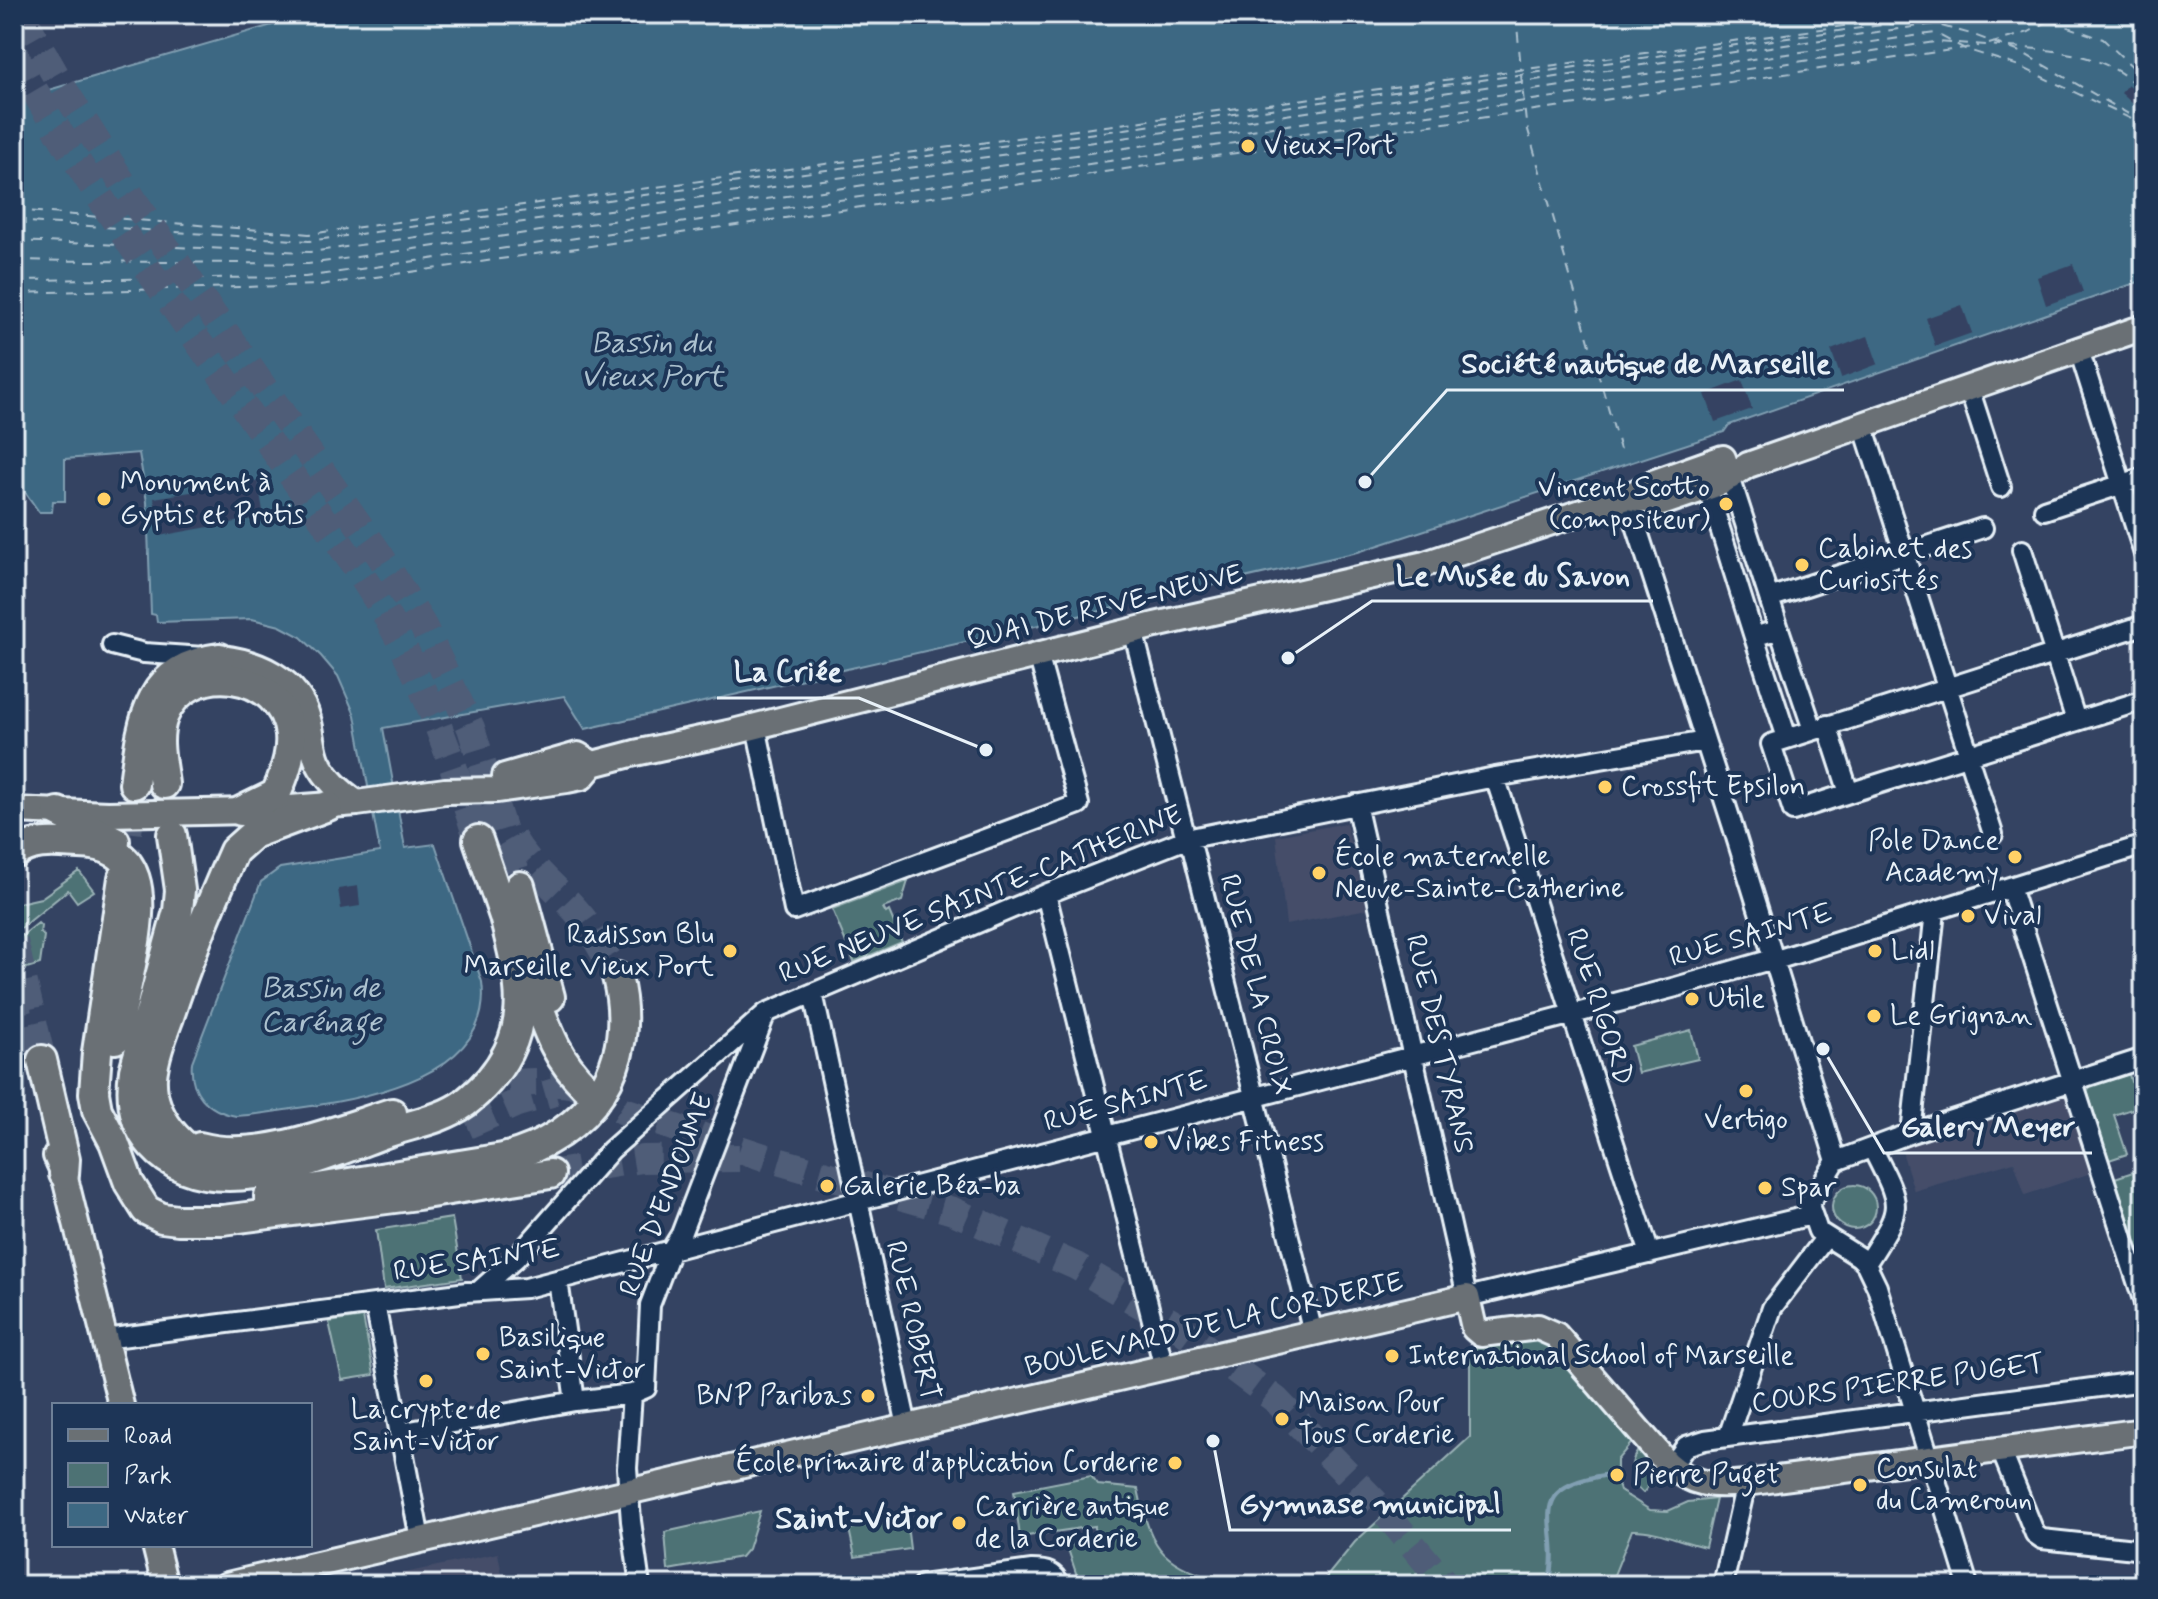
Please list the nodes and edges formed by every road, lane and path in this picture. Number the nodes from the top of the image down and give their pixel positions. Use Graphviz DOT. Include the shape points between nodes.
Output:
graph roads {
  1 [pos="2144,327"];
  2 [pos="2079,350"];
  3 [pos="1969,388"];
  4 [pos="1863,425"];
  5 [pos="1720,474"];
  6 [pos="2144,477"];
  7 [pos="2122,484"];
  8 [pos="2001,487"];
  9 [pos="1627,497"];
  10 [pos="2044,510"];
  11 [pos="1983,528"];
  12 [pos="2022,550"];
  13 [pos="2144,554"];
  14 [pos="1904,555"];
  15 [pos="1769,598"];
  16 [pos="2144,625"];
  17 [pos="1779,629"];
  18 [pos="1133,630"];
  19 [pos="1754,637"];
  20 [pos="112,645"];
  21 [pos="2053,648"];
  22 [pos="144,653"];
  23 [pos="1038,654"];
  24 [pos="220,658"];
  25 [pos="1944,682"];
  26 [pos="164,683"];
  27 [pos="2144,700"];
  28 [pos="2076,721"];
  29 [pos="756,726"];
  30 [pos="1820,728"];
  31 [pos="1787,738"];
  32 [pos="1705,741"];
  33 [pos="1970,759"];
  34 [pos="1495,777"];
  35 [pos="134,784"];
  36 [pos="164,784"];
  37 [pos="1849,793"];
  38 [pos="345,802"];
  39 [pos="1356,804"];
  40 [pos="14,810"];
  41 [pos="241,811"];
  42 [pos="58,812"];
  43 [pos="1993,834"];
  44 [pos="172,835"];
  45 [pos="1186,839"];
  46 [pos="478,840"];
  47 [pos="2144,845"];
  48 [pos="14,854"];
  49 [pos="123,878"];
  50 [pos="520,886"];
  51 [pos="2010,887"];
  52 [pos="1046,894"];
  53 [pos="1935,911"];
  54 [pos="504,916"];
  55 [pos="1773,959"];
  56 [pos="617,977"];
  57 [pos="129,981"];
  58 [pos="813,993"];
  59 [pos="175,999"];
  60 [pos="766,1013"];
  61 [pos="1571,1014"];
  62 [pos="1412,1056"];
  63 [pos="2144,1058"];
  64 [pos="38,1066"];
  65 [pos="134,1071"];
  66 [pos="2074,1081"];
  67 [pos="455,1095"];
  68 [pos="1254,1097"];
  69 [pos="467,1125"];
  70 [pos="1911,1133"];
  71 [pos="1106,1136"];
  72 [pos="114,1142"];
  73 [pos="167,1144"];
  74 [pos="1872,1148"];
  75 [pos="1836,1161"];
  76 [pos="550,1174"];
  77 [pos="129,1183"];
  78 [pos="67,1187"];
  79 [pos="857,1201"];
  80 [pos="1812,1215"];
  81 [pos="1826,1237"];
  82 [pos="671,1250"];
  83 [pos="1650,1254"];
  84 [pos="1866,1264"];
  85 [pos="2139,1269"];
  86 [pos="558,1280"];
  87 [pos="480,1290"];
  88 [pos="1467,1297"];
  89 [pos="2144,1303"];
  90 [pos="375,1304"];
  91 [pos="1313,1333"];
  92 [pos="105,1339"];
  93 [pos="1164,1368"];
  94 [pos="2144,1381"];
  95 [pos="632,1394"];
  96 [pos="575,1401"];
  97 [pos="121,1403"];
  98 [pos="1915,1411"];
  99 [pos="907,1426"];
  100 [pos="2144,1431"];
  101 [pos="399,1433"];
  102 [pos="1728,1437"];
  103 [pos="2001,1450"];
  104 [pos="1929,1459"];
  105 [pos="1671,1467"];
  106 [pos="1746,1483"];
  107 [pos="629,1491"];
  108 [pos="420,1539"];
  109 [pos="156,1547"];
  110 [pos="2144,1550"];
  111 [pos="1726,1584"];
  112 [pos="165,1585"];
  113 [pos="230,1585"];
  114 [pos="640,1585"];
  115 [pos="922,1585"];
  116 [pos="1060,1585"];
  117 [pos="1968,1585"];
  1 -- 2 [label="main road, QUAI DE RIVE-NEUVE"];
  2 -- 3 [label="main road, QUAI DE RIVE-NEUVE"];
  2 -- 7 [label="street"];
  3 -- 4 [label="main road, QUAI DE RIVE-NEUVE"];
  3 -- 8 [label="street"];
  4 -- 5 [label="main road, QUAI DE RIVE-NEUVE"];
  4 -- 14 [label="street"];
  5 -- 9 [label="main road, QUAI DE RIVE-NEUVE" via="1655,482"];
  5 -- 9 [label="main road, QUAI DE RIVE-NEUVE" via="1662,503"];
  5 -- 15 [label="street"];
  5 -- 19 [label="street"];
  6 -- 7 [label="street"];
  7 -- 10 [label="street"];
  7 -- 13 [label="street"];
  9 -- 18 [label="main road, QUAI DE RIVE-NEUVE" via="1425,564"];
  9 -- 32 [label="street"];
  11 -- 14 [label="street"];
  12 -- 21 [label="street"];
  14 -- 15 [label="street"];
  14 -- 25 [label="street"];
  15 -- 17 [label="street"];
  16 -- 21 [label="street"];
  17 -- 19 [label="street"];
  17 -- 30 [label="street"];
  18 -- 23 [label="main road, QUAI DE RIVE-NEUVE"];
  18 -- 45 [label="street, RUE DE LA CROIX"];
  19 -- 31 [label="street"];
  20 -- 22 [label="street"];
  21 -- 25 [label="street"];
  21 -- 28 [label="street"];
  22 -- 24 [label="street"];
  22 -- 26 [label="street" via="160,662"];
  23 -- 29 [label="main road, QUAI DE RIVE-NEUVE"];
  23 -- 29 [label="street" via="1079,804 794,910"];
  24 -- 26 [label="highway" via="192,664"];
  24 -- 38 [label="main road" via="272,672 293,691 306,713 319,764"];
  25 -- 30 [label="street"];
  25 -- 33 [label="street"];
  26 -- 35 [label="highway" via="145,714"];
  27 -- 28 [label="street"];
  28 -- 33 [label="street"];
  29 -- 38 [label="main road, QUAI DE RIVE-NEUVE" via="593,764 578,755 563,757 445,791"];
  30 -- 31 [label="street"];
  30 -- 37 [label="street"];
  31 -- 37 [label="street" via="1771,744 1793,811"];
  32 -- 34 [label="street, RUE NEUVE SAINTE-CATHERINE"];
  32 -- 55 [label="street"];
  33 -- 37 [label="street"];
  33 -- 43 [label="street"];
  34 -- 39 [label="street, RUE NEUVE SAINTE-CATHERINE"];
  34 -- 61 [label="street, RUE RIGORD"];
  36 -- 41 [label="highway" via="159,736 172,702 212,679 247,681 264,689 282,710 290,750 276,794"];
  38 -- 41 [label="main road, QUAI DE RIVE-NEUVE"];
  38 -- 59 [label="highway" via="263,829 239,844"];
  39 -- 45 [label="street, RUE NEUVE SAINTE-CATHERINE"];
  39 -- 62 [label="street, RUE DES TYRANS"];
  40 -- 42 [label="main road, QUAI DE RIVE-NEUVE"];
  41 -- 42 [label="main road, QUAI DE RIVE-NEUVE"];
  42 -- 57 [label="highway" via="127,848 143,870 149,910"];
  44 -- 65 [label="highway" via="178,911"];
  45 -- 52 [label="street, RUE NEUVE SAINTE-CATHERINE"];
  45 -- 68 [label="street, RUE DE LA CROIX"];
  46 -- 54 [label="highway"];
  47 -- 51 [label="street, RUE SAINTE"];
  48 -- 57 [label="highway" via="34,844 86,844 123,859 136,879 140,900"];
  49 -- 72 [label="highway" via="94,1083 97,1110"];
  50 -- 54 [label="highway" via="553,1006 588,1080 561,1060 549,1037"];
  51 -- 53 [label="street, RUE SAINTE"];
  51 -- 66 [label="street"];
  52 -- 58 [label="street, RUE NEUVE SAINTE-CATHERINE"];
  52 -- 71 [label="street"];
  53 -- 55 [label="street, RUE SAINTE"];
  53 -- 70 [label="street"];
  54 -- 73 [label="highway" via="520,991 518,1020 509,1050 485,1086 464,1104 333,1154 257,1174 212,1175 189,1169"];
  55 -- 61 [label="street, RUE SAINTE"];
  55 -- 75 [label="street"];
  56 -- 77 [label="highway" via="623,1031 611,1075 587,1110 544,1144 503,1158 184,1208 151,1201"];
  57 -- 72 [label="highway" via="108,1079"];
  58 -- 60 [label="street, RUE NEUVE SAINTE-CATHERINE"];
  58 -- 79 [label="street, RUE ROBERT"];
  59 -- 65 [label="highway"];
  59 -- 73 [label="highway" via="152,1075"];
  60 -- 82 [label="street, RUE D'ENDOUME"];
  60 -- 87 [label="street, RUE NEUVE SAINTE-CATHERINE" via="611,1150 516,1258"];
  61 -- 62 [label="street, RUE SAINTE"];
  61 -- 83 [label="street, RUE RIGORD"];
  62 -- 68 [label="street, RUE SAINTE"];
  62 -- 88 [label="street, RUE DES TYRANS"];
  63 -- 66 [label="street"];
  64 -- 78 [label="highway" via="65,1159"];
  65 -- 73 [label="highway" via="136,1119 144,1135"];
  66 -- 70 [label="street"];
  66 -- 85 [label="street"];
  67 -- 73 [label="highway" via="326,1133 237,1152"];
  68 -- 71 [label="street, RUE SAINTE"];
  68 -- 91 [label="street, RUE DE LA CROIX"];
  69 -- 73 [label="highway" via="334,1168 246,1183 219,1184 183,1175"];
  70 -- 74 [label="street"];
  71 -- 79 [label="street, RUE SAINTE"];
  71 -- 93 [label="street"];
  72 -- 77 [label="highway"];
  74 -- 75 [label="street"];
  74 -- 84 [label="street" via="1897,1210"];
  75 -- 80 [label="street" via="1809,1205"];
  76 -- 77 [label="highway" via="194,1221 153,1214"];
  78 -- 92 [label="main road"];
  79 -- 82 [label="street, RUE SAINTE"];
  79 -- 99 [label="street, RUE ROBERT"];
  80 -- 81 [label="street"];
  80 -- 83 [label="street, BOULEVARD DE LA CORDERIE"];
  81 -- 84 [label="street"];
  81 -- 102 [label="street" via="1772,1308"];
  82 -- 86 [label="street, RUE SAINTE"];
  82 -- 95 [label="street, RUE D'ENDOUME" via="650,1305 646,1388"];
  83 -- 88 [label="street, BOULEVARD DE LA CORDERIE"];
  84 -- 98 [label="street"];
  85 -- 89 [label="street"];
  86 -- 87 [label="street, RUE SAINTE"];
  86 -- 96 [label="street"];
  87 -- 90 [label="street, RUE SAINTE"];
  88 -- 91 [label="main road, BOULEVARD DE LA CORDERIE"];
  88 -- 105 [label="main road" via="1477,1332 1538,1327 1556,1335"];
  90 -- 92 [label="street, RUE SAINTE"];
  90 -- 101 [label="street"];
  91 -- 93 [label="main road, BOULEVARD DE LA CORDERIE"];
  92 -- 97 [label="main road"];
  93 -- 99 [label="main road, BOULEVARD DE LA CORDERIE"];
  94 -- 98 [label="street, COURS PIERRE PUGET"];
  95 -- 96 [label="street"];
  95 -- 107 [label="street, RUE D'ENDOUME"];
  96 -- 101 [label="street"];
  98 -- 102 [label="street, COURS PIERRE PUGET"];
  98 -- 104 [label="street"];
  99 -- 107 [label="main road, BOULEVARD DE LA CORDERIE"];
  100 -- 103 [label="main road"];
  101 -- 108 [label="street"];
  102 -- 105 [label="street, COURS PIERRE PUGET" via="1686,1446"];
  103 -- 104 [label="main road"];
  103 -- 110 [label="street" via="2035,1534 2042,1539"];
  104 -- 106 [label="main road"];
  104 -- 117 [label="street"];
  105 -- 106 [label="main road" via="1704,1485"];
  106 -- 111 [label="street"];
  107 -- 108 [label="main road, BOULEVARD DE LA CORDERIE"];
  107 -- 114 [label="street, RUE D'ENDOUME"];
  108 -- 113 [label="main road, BOULEVARD DE LA CORDERIE"];
  109 -- 112 [label="main road"];
  115 -- 116 [label="street" via="1032,1570 1050,1572"];
}
